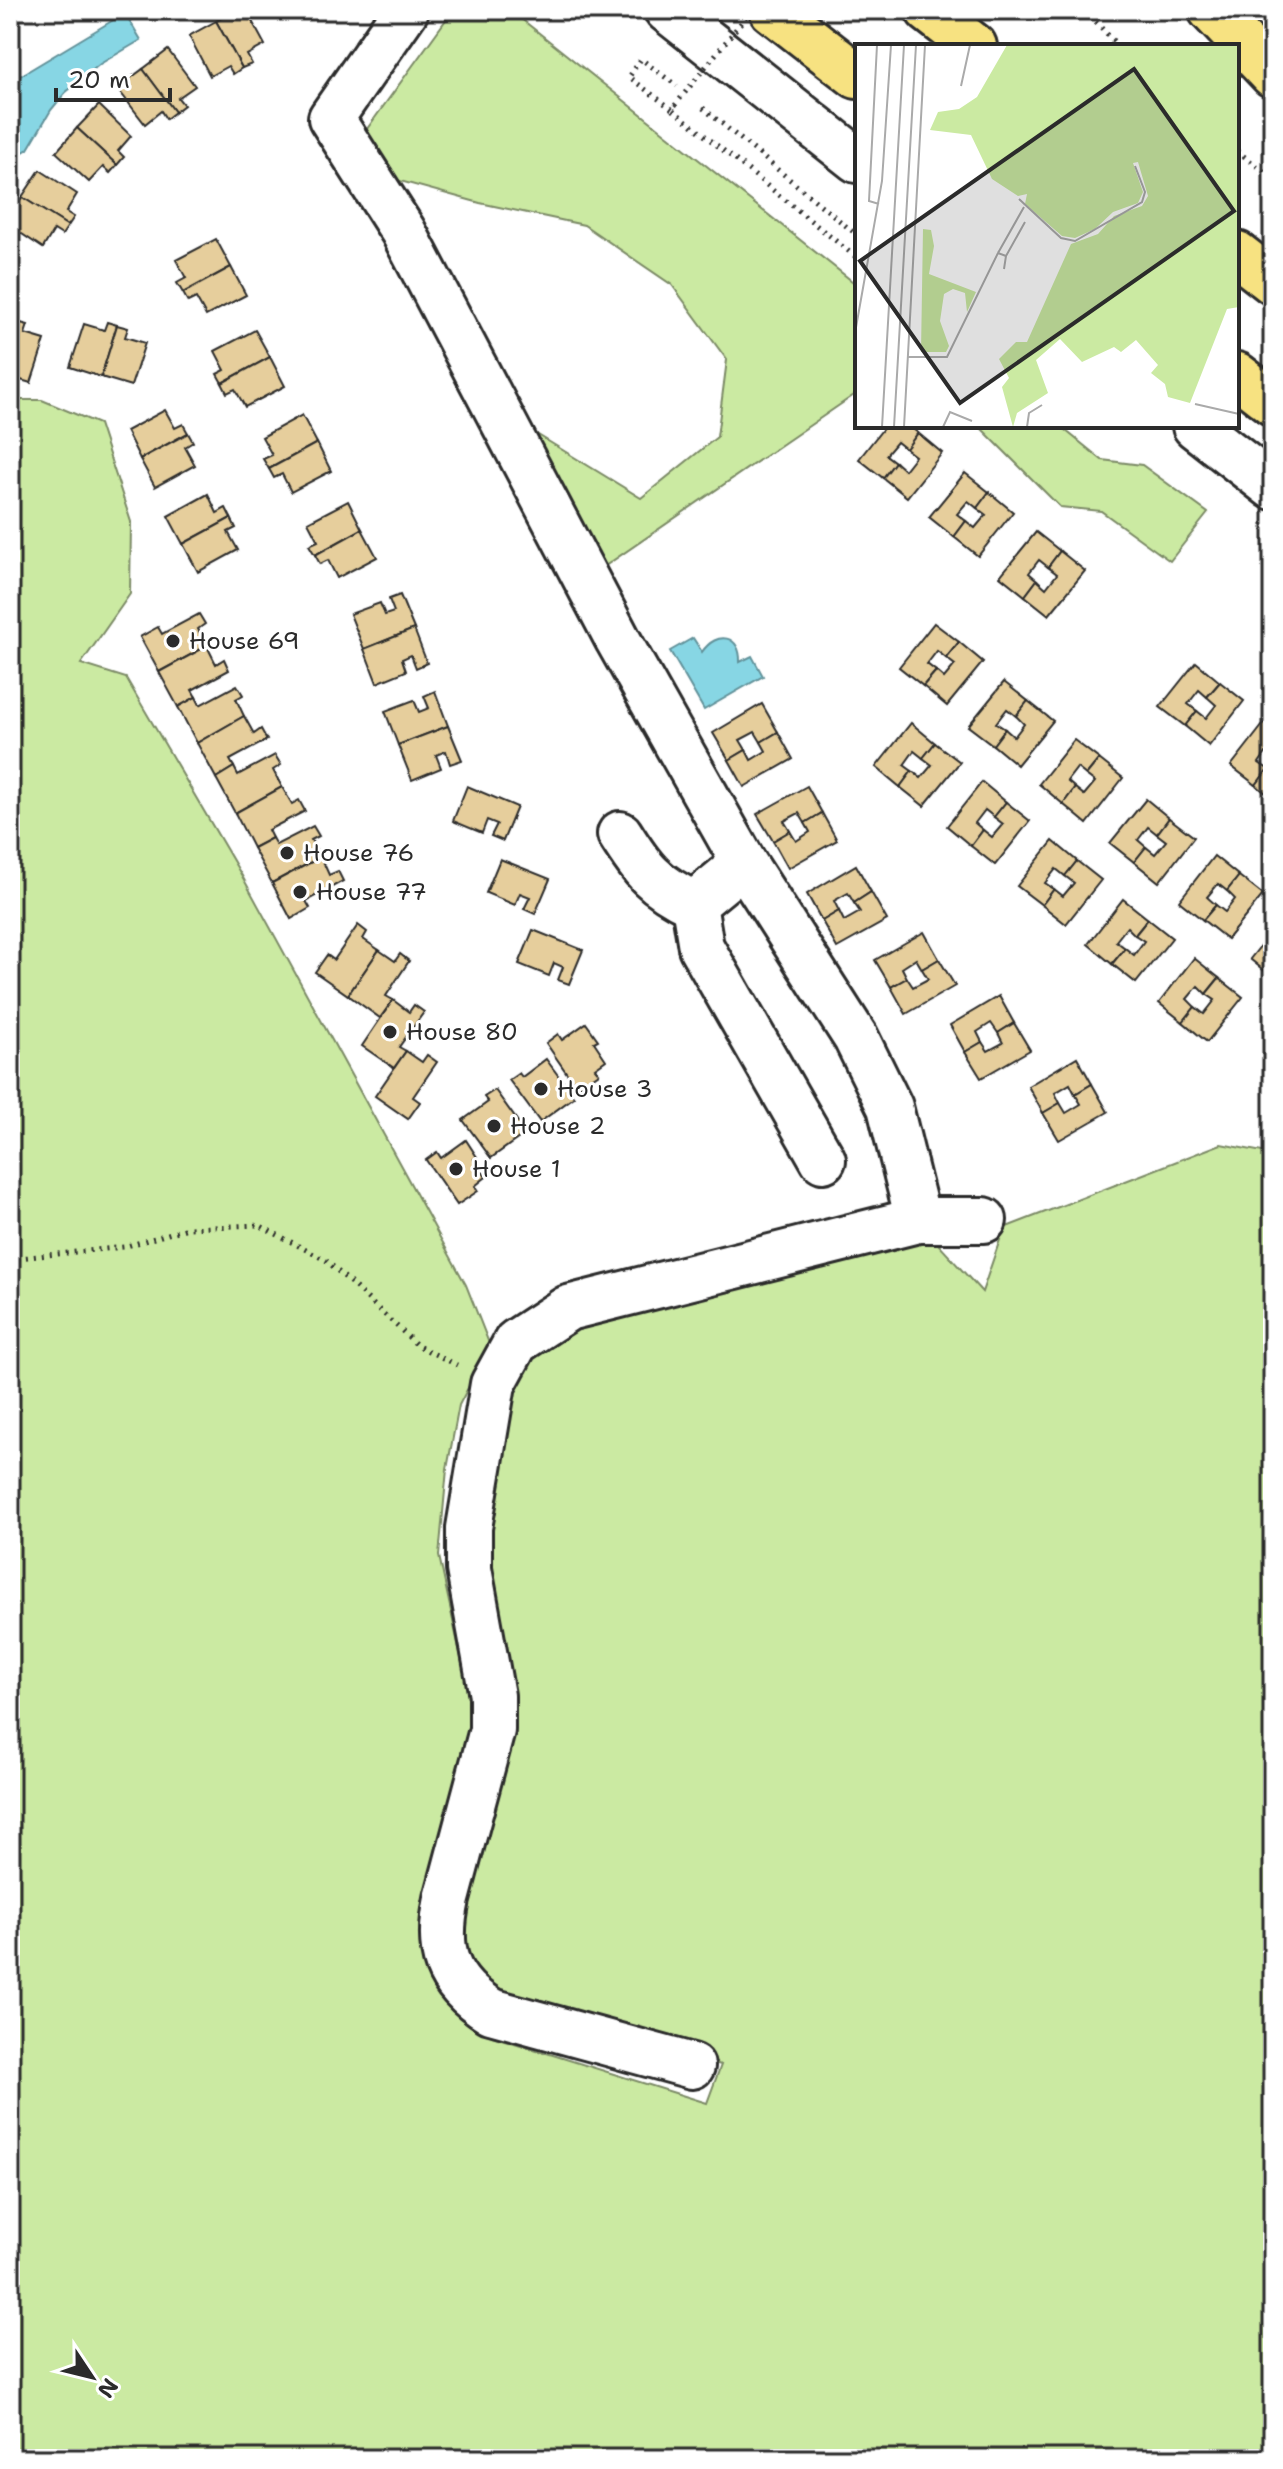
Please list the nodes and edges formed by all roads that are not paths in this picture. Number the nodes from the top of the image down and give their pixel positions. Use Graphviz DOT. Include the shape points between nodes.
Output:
graph roads {
  1 [pos="406,10"];
  2 [pos="667,10"];
  3 [pos="772,10"];
  4 [pos="928,10"];
  5 [pos="1211,10"];
  6 [pos="971,44"];
  7 [pos="855,74"];
  8 [pos="1273,75"];
  9 [pos="855,158"];
  10 [pos="1239,256"];
  11 [pos="1273,282"];
  12 [pos="1239,377"];
  13 [pos="1273,403"];
  14 [pos="1198,428"];
  15 [pos="1273,487"];
  16 [pos="620,834"];
  17 [pos="744,863"];
  18 [pos="694,904"];
  19 [pos="823,1160"];
  20 [pos="918,1220"];
  21 [pos="984,1220"];
  22 [pos="692,2066"];
  1 -- 17 [label="street" via="331,118 403,231 618,640"];
  2 -- 9 [label="street"];
  3 -- 7 [label="main road"];
  4 -- 6 [label="main road"];
  5 -- 8 [label="main road"];
  10 -- 11 [label="main road"];
  12 -- 13 [label="main road"];
  14 -- 15 [label="street"];
  16 -- 18 [label="street" via="656,882"];
  17 -- 18 [label="street"];
  17 -- 20 [label="street" via="856,1038 884,1093"];
  18 -- 19 [label="street" via="701,947"];
  20 -- 21 [label="street"];
  20 -- 22 [label="street" via="568,1308 516,1342 493,1384 468,1549 492,1696 492,1730 447,1899 443,1951 465,1991 491,2011"];
}
